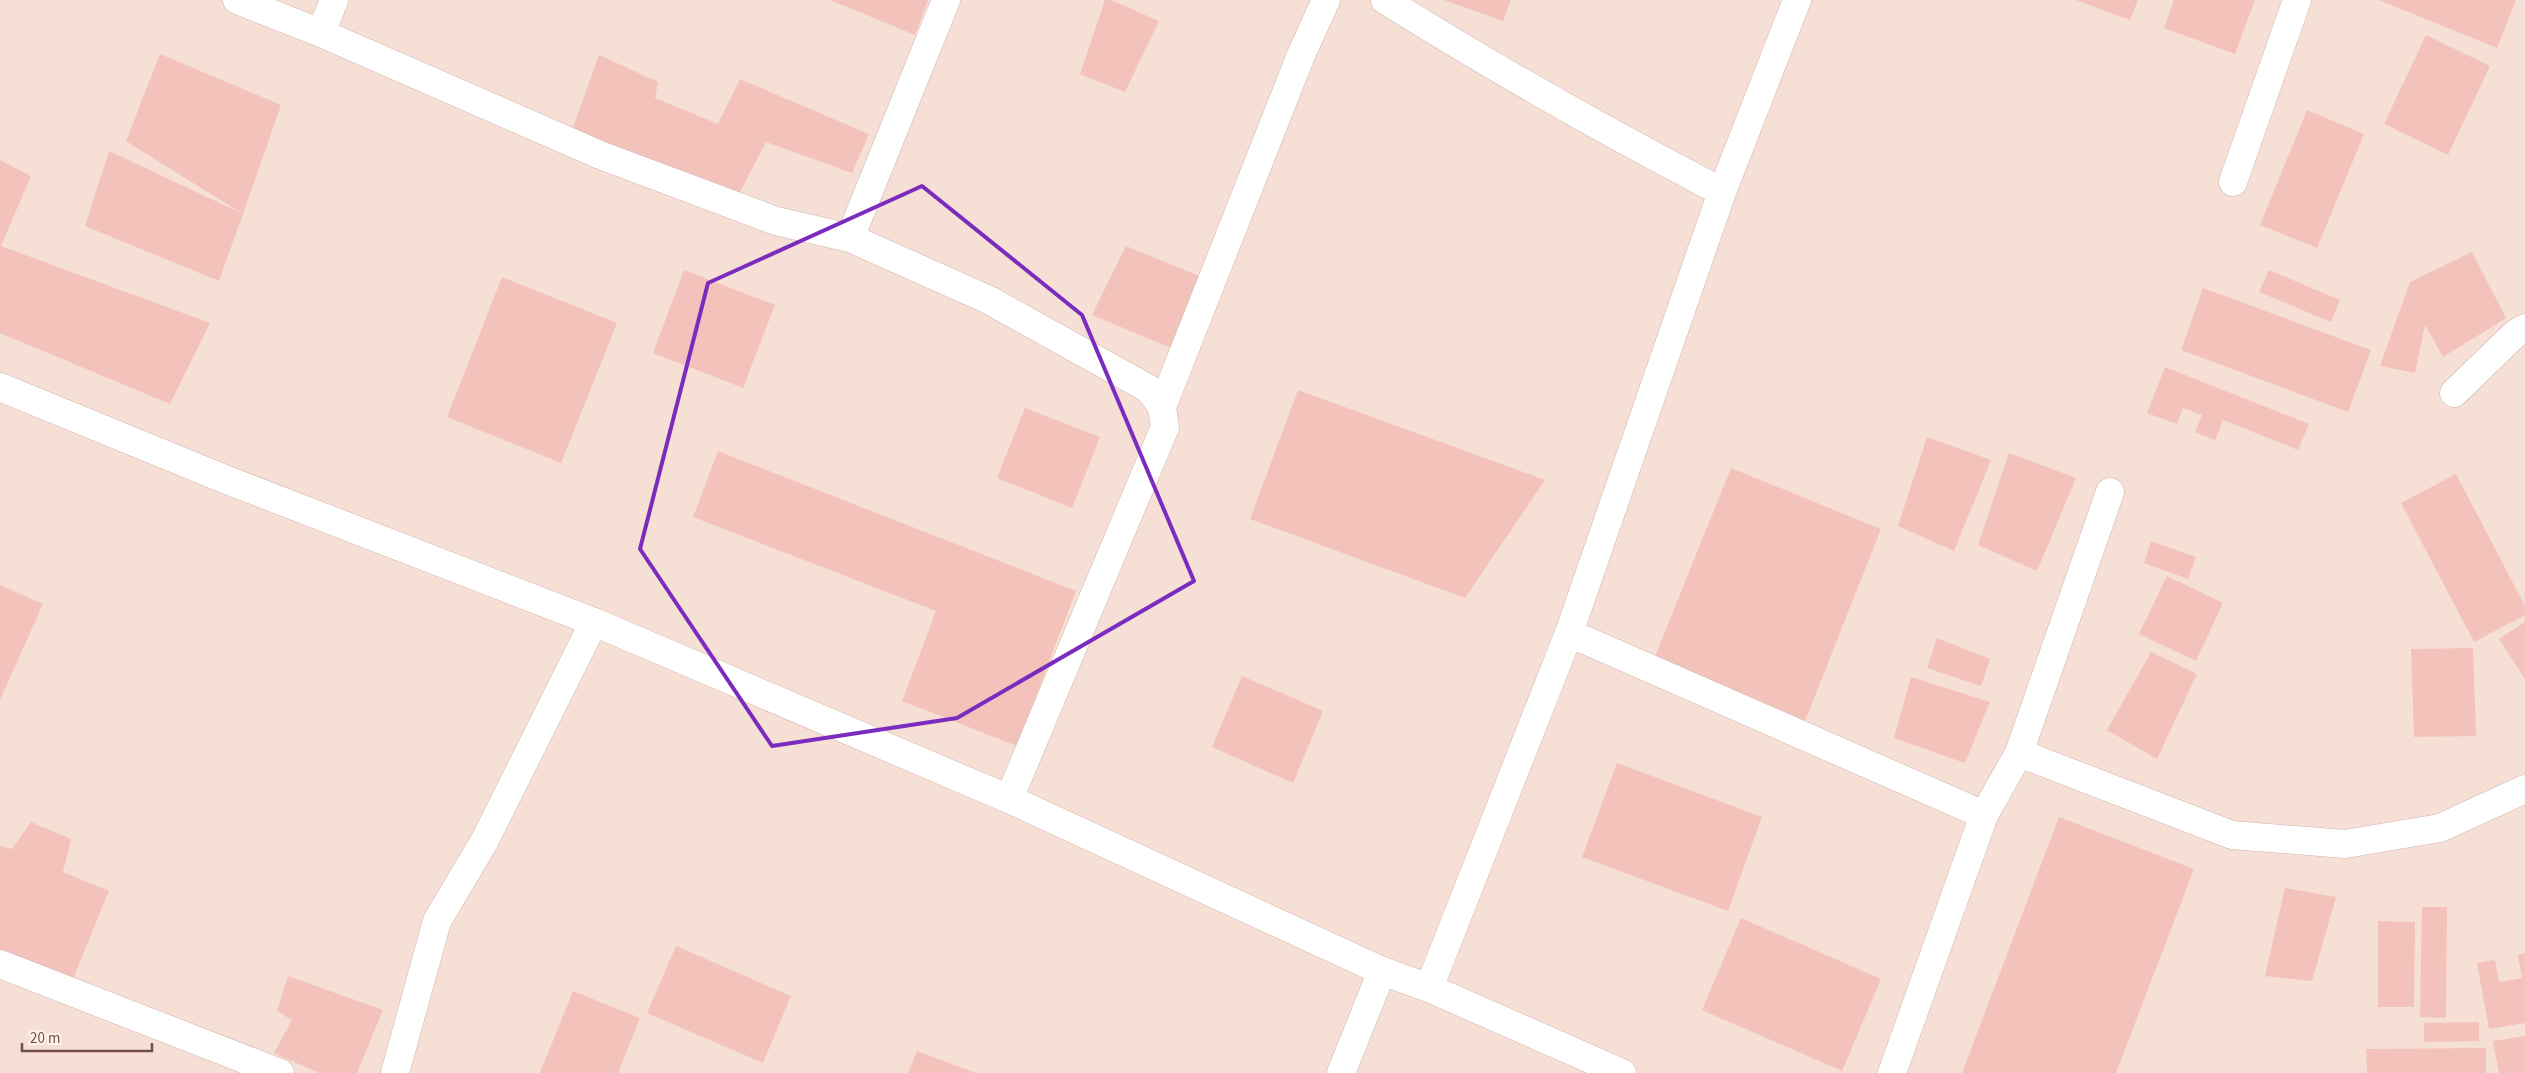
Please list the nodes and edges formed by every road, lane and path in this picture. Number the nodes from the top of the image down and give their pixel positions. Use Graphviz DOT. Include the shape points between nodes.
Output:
graph roads {
  1 [pos="237,0"];
  2 [pos="334,0"];
  3 [pos="946,0"];
  4 [pos="1326,0"];
  5 [pos="1385,0"];
  6 [pos="1797,0"];
  7 [pos="2297,0"];
  8 [pos="321,33"];
  9 [pos="2233,182"];
  10 [pos="1722,192"];
  11 [pos="850,238"];
  12 [pos="2525,328"];
  13 [pos="0,387"];
  14 [pos="2454,393"];
  15 [pos="1162,407"];
  16 [pos="2110,492"];
  17 [pos="594,622"];
  18 [pos="1569,633"];
  19 [pos="2019,753"];
  20 [pos="2525,789"];
  21 [pos="1009,799"];
  22 [pos="1984,815"];
  23 [pos="0,964"];
  24 [pos="1382,971"];
  25 [pos="1429,988"];
  26 [pos="280,1073"];
  27 [pos="395,1073"];
  28 [pos="1341,1073"];
  29 [pos="1622,1073"];
  30 [pos="1892,1073"];
  1 -- 8 [label="street"];
  2 -- 8 [label="street"];
  3 -- 11 [label="street"];
  4 -- 15 [label="street" via="1301,55"];
  5 -- 10 [label="street" via="1466,51"];
  6 -- 10 [label="street"];
  7 -- 9 [label="street"];
  8 -- 11 [label="street" via="600,155 776,221"];
  10 -- 18 [label="street"];
  11 -- 15 [label="street" via="989,300 1149,390"];
  12 -- 14 [label="street"];
  13 -- 17 [label="street" via="222,478"];
  15 -- 21 [label="street" via="1165,427"];
  16 -- 19 [label="street"];
  17 -- 21 [label="street"];
  17 -- 27 [label="street" via="485,840 437,921"];
  18 -- 22 [label="street"];
  18 -- 25 [label="street"];
  19 -- 20 [label="street" via="2232,835 2346,844 2440,828"];
  19 -- 22 [label="street"];
  21 -- 24 [label="street"];
  22 -- 30 [label="street"];
  23 -- 26 [label="street"];
  24 -- 25 [label="street"];
  24 -- 28 [label="street"];
  25 -- 29 [label="street"];
}
